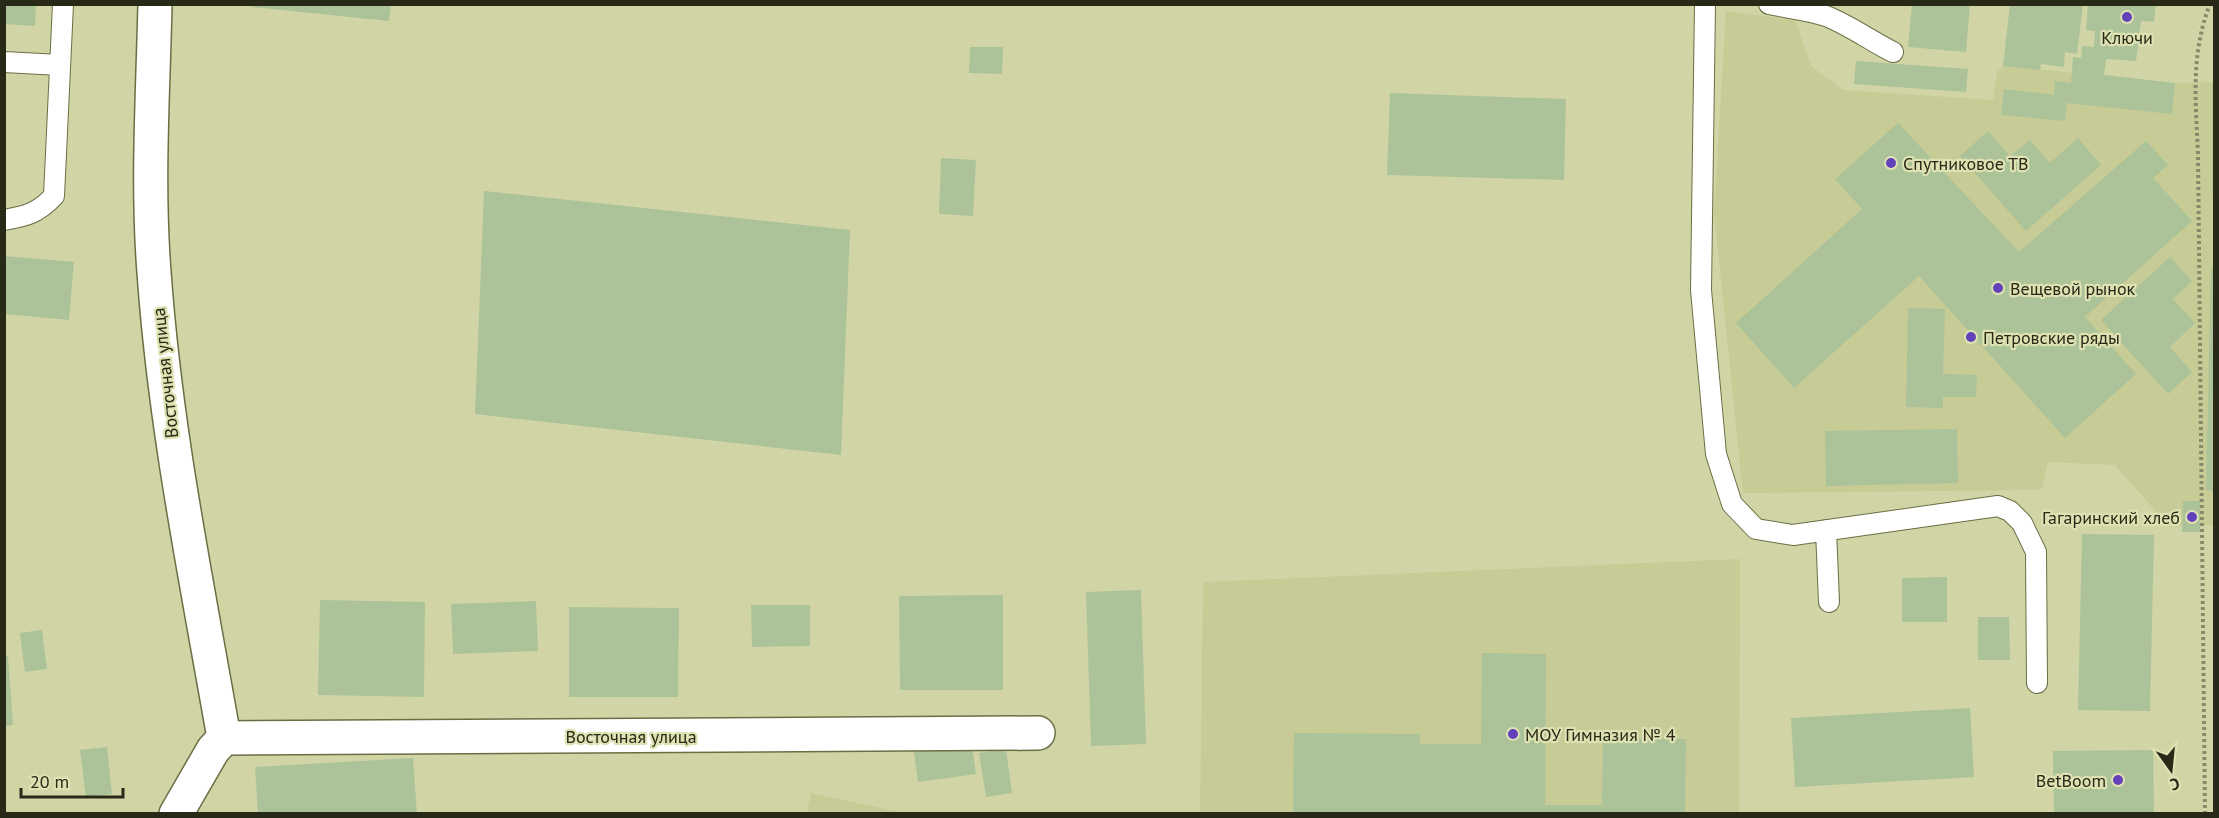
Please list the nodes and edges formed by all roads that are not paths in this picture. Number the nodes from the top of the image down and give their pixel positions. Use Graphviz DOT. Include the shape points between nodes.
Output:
graph roads {
  1 [pos="63,4"];
  2 [pos="155,4"];
  3 [pos="1705,4"];
  4 [pos="1769,4"];
  5 [pos="1893,52"];
  6 [pos="4,62"];
  7 [pos="60,65"];
  8 [pos="4,220"];
  9 [pos="1826,530"];
  10 [pos="1829,602"];
  11 [pos="2037,683"];
  12 [pos="1038,734"];
  13 [pos="224,738"];
  14 [pos="176,813"];
  1 -- 7 [label="lane"];
  2 -- 13 [label="street, Восточная улица" via="150,204 154,273 173,443"];
  3 -- 9 [label="lane" via="1701,290 1716,454 1732,504 1756,529 1793,535"];
  4 -- 5 [label="lane" via="1823,15"];
  6 -- 7 [label="lane"];
  7 -- 8 [label="lane" via="54,196 42,209"];
  9 -- 10 [label="lane"];
  9 -- 11 [label="lane" via="1998,506 2010,511 2026,529 2036,552"];
  12 -- 13 [label="street, Восточная улица"];
  13 -- 14 [label="street"];
}
